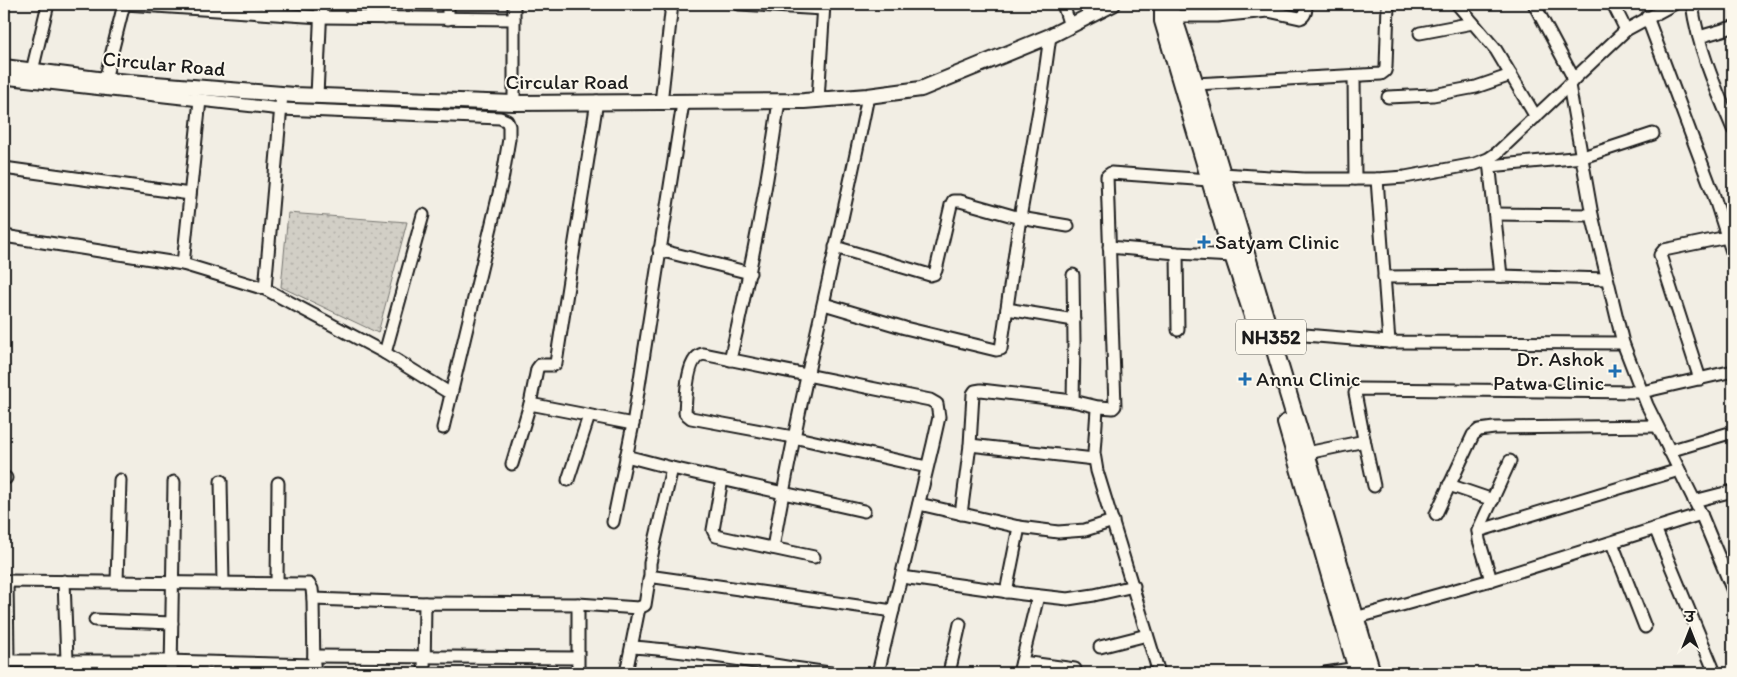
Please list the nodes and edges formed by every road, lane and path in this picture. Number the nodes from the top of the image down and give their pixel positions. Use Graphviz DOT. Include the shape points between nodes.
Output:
graph roads {
  1 [pos="48,4"];
  2 [pos="124,4"];
  3 [pos="321,4"];
  4 [pos="385,4"];
  5 [pos="448,4"];
  6 [pos="514,4"];
  7 [pos="672,4"];
  8 [pos="739,4"];
  9 [pos="1063,4"];
  10 [pos="1112,4"];
  11 [pos="1306,4"];
  12 [pos="1388,4"];
  13 [pos="1457,4"];
  14 [pos="1534,4"];
  15 [pos="1613,4"];
  16 [pos="1674,4"];
  17 [pos="1692,4"];
  18 [pos="823,6"];
  19 [pos="1097,8"];
  20 [pos="1167,8"];
  21 [pos="321,17"];
  22 [pos="1647,17"];
  23 [pos="385,18"];
  24 [pos="448,18"];
  25 [pos="514,19"];
  26 [pos="1473,23"];
  27 [pos="1070,26"];
  28 [pos="1733,27"];
  29 [pos="1626,30"];
  30 [pos="1420,33"];
  31 [pos="1050,36"];
  32 [pos="1698,37"];
  33 [pos="4,67"];
  34 [pos="32,70"];
  35 [pos="1512,75"];
  36 [pos="1354,76"];
  37 [pos="4,78"];
  38 [pos="106,80"];
  39 [pos="1571,82"];
  40 [pos="1195,84"];
  41 [pos="282,94"];
  42 [pos="317,96"];
  43 [pos="868,96"];
  44 [pos="1388,97"];
  45 [pos="200,100"];
  46 [pos="818,100"];
  47 [pos="597,101"];
  48 [pos="779,101"];
  49 [pos="514,103"];
  50 [pos="661,103"];
  51 [pos="683,103"];
  52 [pos="281,109"];
  53 [pos="1536,118"];
  54 [pos="1733,129"];
  55 [pos="1653,134"];
  56 [pos="1583,157"];
  57 [pos="1489,163"];
  58 [pos="4,168"];
  59 [pos="1216,177"];
  60 [pos="1355,179"];
  61 [pos="1377,179"];
  62 [pos="190,194"];
  63 [pos="1495,214"];
  64 [pos="423,215"];
  65 [pos="1592,215"];
  66 [pos="1020,218"];
  67 [pos="1068,226"];
  68 [pos="4,236"];
  69 [pos="1728,237"];
  70 [pos="835,247"];
  71 [pos="1110,247"];
  72 [pos="659,250"];
  73 [pos="1177,253"];
  74 [pos="1733,255"];
  75 [pos="1233,256"];
  76 [pos="183,264"];
  77 [pos="750,273"];
  78 [pos="1073,275"];
  79 [pos="1501,276"];
  80 [pos="1384,277"];
  81 [pos="1607,279"];
  82 [pos="264,288"];
  83 [pos="824,304"];
  84 [pos="1007,309"];
  85 [pos="1074,320"];
  86 [pos="1178,330"];
  87 [pos="1264,333"];
  88 [pos="1389,342"];
  89 [pos="1622,343"];
  90 [pos="386,353"];
  91 [pos="730,360"];
  92 [pos="1733,371"];
  93 [pos="808,375"];
  94 [pos="1700,379"];
  95 [pos="1642,392"];
  96 [pos="451,394"];
  97 [pos="1073,401"];
  98 [pos="530,404"];
  99 [pos="1098,407"];
  100 [pos="589,416"];
  101 [pos="633,424"];
  102 [pos="1657,426"];
  103 [pos="444,428"];
  104 [pos="1733,432"];
  105 [pos="793,437"];
  106 [pos="1364,439"];
  107 [pos="970,445"];
  108 [pos="1669,451"];
  109 [pos="1307,453"];
  110 [pos="626,456"];
  111 [pos="1094,459"];
  112 [pos="1510,461"];
  113 [pos="512,464"];
  114 [pos="927,467"];
  115 [pos="672,468"];
  116 [pos="1679,470"];
  117 [pos="722,478"];
  118 [pos="120,480"];
  119 [pos="568,480"];
  120 [pos="174,482"];
  121 [pos="222,482"];
  122 [pos="278,483"];
  123 [pos="1449,485"];
  124 [pos="1374,486"];
  125 [pos="1733,490"];
  126 [pos="782,492"];
  127 [pos="1493,500"];
  128 [pos="1694,501"];
  129 [pos="919,504"];
  130 [pos="864,511"];
  131 [pos="961,514"];
  132 [pos="1436,514"];
  133 [pos="1701,514"];
  134 [pos="1113,521"];
  135 [pos="613,522"];
  136 [pos="1019,527"];
  137 [pos="1656,528"];
  138 [pos="1478,531"];
  139 [pos="1612,543"];
  140 [pos="772,548"];
  141 [pos="814,557"];
  142 [pos="902,577"];
  143 [pos="650,578"];
  144 [pos="1491,580"];
  145 [pos="5,581"];
  146 [pos="64,581"];
  147 [pos="118,582"];
  148 [pos="173,583"];
  149 [pos="223,583"];
  150 [pos="277,583"];
  151 [pos="1134,586"];
  152 [pos="1733,591"];
  153 [pos="1006,592"];
  154 [pos="1038,596"];
  155 [pos="313,599"];
  156 [pos="425,603"];
  157 [pos="578,604"];
  158 [pos="639,608"];
  159 [pos="893,611"];
  160 [pos="1355,618"];
  161 [pos="96,620"];
  162 [pos="172,623"];
  163 [pos="960,624"];
  164 [pos="1645,627"];
  165 [pos="1147,635"];
  166 [pos="632,647"];
  167 [pos="1100,647"];
  168 [pos="424,657"];
  169 [pos="577,658"];
  170 [pos="66,660"];
  171 [pos="6,661"];
  172 [pos="1022,662"];
  173 [pos="314,665"];
  174 [pos="171,667"];
  175 [pos="1713,668"];
  176 [pos="775,670"];
  177 [pos="1075,670"];
  178 [pos="1362,672"];
  179 [pos="424,673"];
  180 [pos="578,673"];
  181 [pos="626,673"];
  182 [pos="831,673"];
  183 [pos="878,673"];
  184 [pos="949,673"];
  185 [pos="1019,673"];
  186 [pos="1159,673"];
  187 [pos="1325,673"];
  1 -- 34 [label="street"];
  2 -- 21 [label="street"];
  2 -- 38 [label="street"];
  3 -- 21 [label="street"];
  4 -- 23 [label="street"];
  5 -- 24 [label="street"];
  6 -- 25 [label="street"];
  7 -- 50 [label="street"];
  8 -- 18 [label="street"];
  9 -- 27 [label="street"];
  10 -- 19 [label="main road, Circular Road"];
  11 -- 20 [label="street" via="1305,13 1300,18 1268,11 1217,16"];
  12 -- 36 [label="street" via="1386,70 1377,75"];
  13 -- 26 [label="street"];
  14 -- 39 [label="street"];
  15 -- 29 [label="street"];
  16 -- 22 [label="street"];
  17 -- 32 [label="street"];
  18 -- 46 [label="street"];
  19 -- 27 [label="main road, Circular Road"];
  20 -- 40 [label="highway, NH352"];
  20 -- 59 [label="highway, NH352" via="1162,21"];
  21 -- 23 [label="street"];
  21 -- 42 [label="street"];
  22 -- 29 [label="street"];
  22 -- 69 [label="street"];
  23 -- 24 [label="street"];
  24 -- 25 [label="street"];
  25 -- 49 [label="street"];
  26 -- 30 [label="street"];
  26 -- 35 [label="street"];
  27 -- 31 [label="main road, Circular Road"];
  28 -- 32 [label="street"];
  29 -- 39 [label="street"];
  31 -- 43 [label="main road, Circular Road" via="933,85 901,93"];
  31 -- 66 [label="street"];
  32 -- 54 [label="street"];
  33 -- 34 [label="main road, Circular Road"];
  34 -- 38 [label="main road, Circular Road"];
  35 -- 44 [label="street" via="1476,87 1433,95"];
  35 -- 53 [label="street"];
  36 -- 40 [label="street"];
  36 -- 60 [label="street"];
  37 -- 45 [label="street"];
  38 -- 41 [label="main road, Circular Road"];
  39 -- 53 [label="street"];
  39 -- 56 [label="street"];
  40 -- 59 [label="highway, NH352"];
  41 -- 42 [label="main road, Circular Road"];
  41 -- 52 [label="street"];
  42 -- 49 [label="main road, Circular Road"];
  43 -- 46 [label="main road, Circular Road"];
  43 -- 70 [label="street"];
  45 -- 52 [label="street"];
  45 -- 62 [label="street"];
  46 -- 48 [label="main road, Circular Road"];
  47 -- 49 [label="main road, Circular Road"];
  47 -- 50 [label="main road, Circular Road"];
  47 -- 98 [label="street" via="556,363 538,367"];
  48 -- 51 [label="main road, Circular Road"];
  48 -- 77 [label="street"];
  50 -- 51 [label="main road, Circular Road"];
  51 -- 72 [label="street"];
  52 -- 82 [label="street"];
  52 -- 96 [label="street" via="500,118 508,123 509,139 498,200"];
  53 -- 57 [label="street"];
  55 -- 56 [label="street"];
  56 -- 57 [label="street"];
  56 -- 65 [label="street"];
  57 -- 61 [label="street"];
  57 -- 63 [label="street"];
  58 -- 62 [label="street"];
  59 -- 60 [label="street"];
  59 -- 71 [label="street" via="1108,174"];
  59 -- 75 [label="highway, NH352"];
  59 -- 87 [label="highway, NH352"];
  60 -- 61 [label="street"];
  61 -- 80 [label="street"];
  62 -- 76 [label="street"];
  63 -- 65 [label="street"];
  63 -- 79 [label="street"];
  64 -- 90 [label="street"];
  65 -- 81 [label="street"];
  66 -- 67 [label="street"];
  66 -- 70 [label="street" via="953,201 932,275"];
  66 -- 84 [label="street"];
  68 -- 76 [label="street"];
  69 -- 74 [label="street"];
  69 -- 94 [label="street" via="1664,250 1660,254"];
  70 -- 83 [label="street"];
  71 -- 73 [label="street"];
  71 -- 99 [label="street" via="1115,406"];
  72 -- 77 [label="street"];
  72 -- 101 [label="street"];
  73 -- 75 [label="street"];
  73 -- 86 [label="street"];
  75 -- 87 [label="highway, NH352"];
  76 -- 82 [label="street"];
  77 -- 91 [label="street"];
  78 -- 85 [label="street"];
  79 -- 80 [label="street"];
  79 -- 81 [label="street"];
  80 -- 88 [label="street"];
  81 -- 89 [label="street"];
  82 -- 90 [label="street"];
  83 -- 84 [label="street" via="905,328 998,350 1002,347"];
  83 -- 93 [label="street"];
  84 -- 85 [label="street"];
  85 -- 97 [label="street"];
  87 -- 88 [label="street"];
  87 -- 109 [label="highway, NH352"];
  87 -- 178 [label="highway, NH352"];
  88 -- 89 [label="street"];
  89 -- 95 [label="street"];
  90 -- 96 [label="street"];
  91 -- 93 [label="street"];
  91 -- 105 [label="street" via="703,354 693,361 687,382 686,414 695,420"];
  92 -- 94 [label="street"];
  93 -- 105 [label="street"];
  93 -- 114 [label="street" via="934,402 939,417"];
  94 -- 95 [label="street"];
  95 -- 102 [label="street"];
  95 -- 106 [label="street" via="1359,389 1354,393"];
  96 -- 103 [label="street"];
  97 -- 99 [label="street"];
  97 -- 107 [label="street" via="976,391 973,394"];
  98 -- 100 [label="street"];
  98 -- 113 [label="street"];
  99 -- 111 [label="street"];
  100 -- 101 [label="street"];
  100 -- 119 [label="street"];
  101 -- 110 [label="street"];
  102 -- 108 [label="street"];
  102 -- 123 [label="street" via="1479,430"];
  104 -- 108 [label="street"];
  105 -- 114 [label="street"];
  105 -- 126 [label="street"];
  106 -- 109 [label="street"];
  106 -- 124 [label="street"];
  107 -- 111 [label="street"];
  107 -- 131 [label="street"];
  108 -- 116 [label="street"];
  109 -- 160 [label="highway, NH352"];
  110 -- 115 [label="street"];
  110 -- 135 [label="street"];
  111 -- 134 [label="street"];
  112 -- 127 [label="street"];
  114 -- 129 [label="street"];
  115 -- 117 [label="street"];
  115 -- 143 [label="street" via="650,563"];
  116 -- 128 [label="street"];
  116 -- 138 [label="street"];
  117 -- 126 [label="street"];
  117 -- 140 [label="street" via="713,533"];
  118 -- 147 [label="street"];
  120 -- 148 [label="street"];
  121 -- 149 [label="street"];
  122 -- 150 [label="street"];
  123 -- 127 [label="street"];
  123 -- 132 [label="street"];
  125 -- 128 [label="street"];
  126 -- 130 [label="street"];
  126 -- 140 [label="street"];
  127 -- 138 [label="street"];
  128 -- 133 [label="street"];
  129 -- 131 [label="street"];
  129 -- 142 [label="street"];
  131 -- 136 [label="street"];
  133 -- 137 [label="street"];
  133 -- 152 [label="street"];
  134 -- 136 [label="street" via="1066,533"];
  134 -- 151 [label="street"];
  136 -- 153 [label="street"];
  137 -- 139 [label="street"];
  137 -- 175 [label="street"];
  138 -- 144 [label="street"];
  139 -- 144 [label="street"];
  139 -- 164 [label="street"];
  140 -- 141 [label="street"];
  142 -- 153 [label="street"];
  142 -- 159 [label="street"];
  143 -- 158 [label="street" via="645,605"];
  143 -- 159 [label="street"];
  144 -- 160 [label="street"];
  145 -- 146 [label="street"];
  145 -- 171 [label="street"];
  146 -- 147 [label="street"];
  146 -- 170 [label="street"];
  147 -- 148 [label="street"];
  148 -- 149 [label="street"];
  148 -- 162 [label="street"];
  149 -- 150 [label="street"];
  150 -- 155 [label="street" via="309,584"];
  151 -- 154 [label="street" via="1073,599"];
  151 -- 165 [label="street"];
  153 -- 154 [label="street"];
  154 -- 172 [label="street"];
  155 -- 156 [label="street"];
  155 -- 173 [label="street"];
  156 -- 157 [label="street"];
  156 -- 168 [label="street"];
  157 -- 158 [label="street"];
  157 -- 169 [label="street"];
  158 -- 166 [label="street"];
  159 -- 183 [label="street"];
  160 -- 178 [label="highway, NH352"];
  161 -- 162 [label="street"];
  162 -- 174 [label="street"];
  163 -- 184 [label="street"];
  165 -- 167 [label="street"];
  165 -- 186 [label="street"];
  166 -- 176 [label="street" via="692,652"];
  166 -- 181 [label="street"];
  168 -- 169 [label="street"];
  168 -- 173 [label="street"];
  168 -- 179 [label="street"];
  169 -- 180 [label="street"];
  170 -- 171 [label="street"];
  170 -- 174 [label="street"];
  172 -- 177 [label="street"];
  172 -- 185 [label="street"];
  173 -- 174 [label="street"];
  176 -- 182 [label="street"];
  178 -- 187 [label="street"];
}
